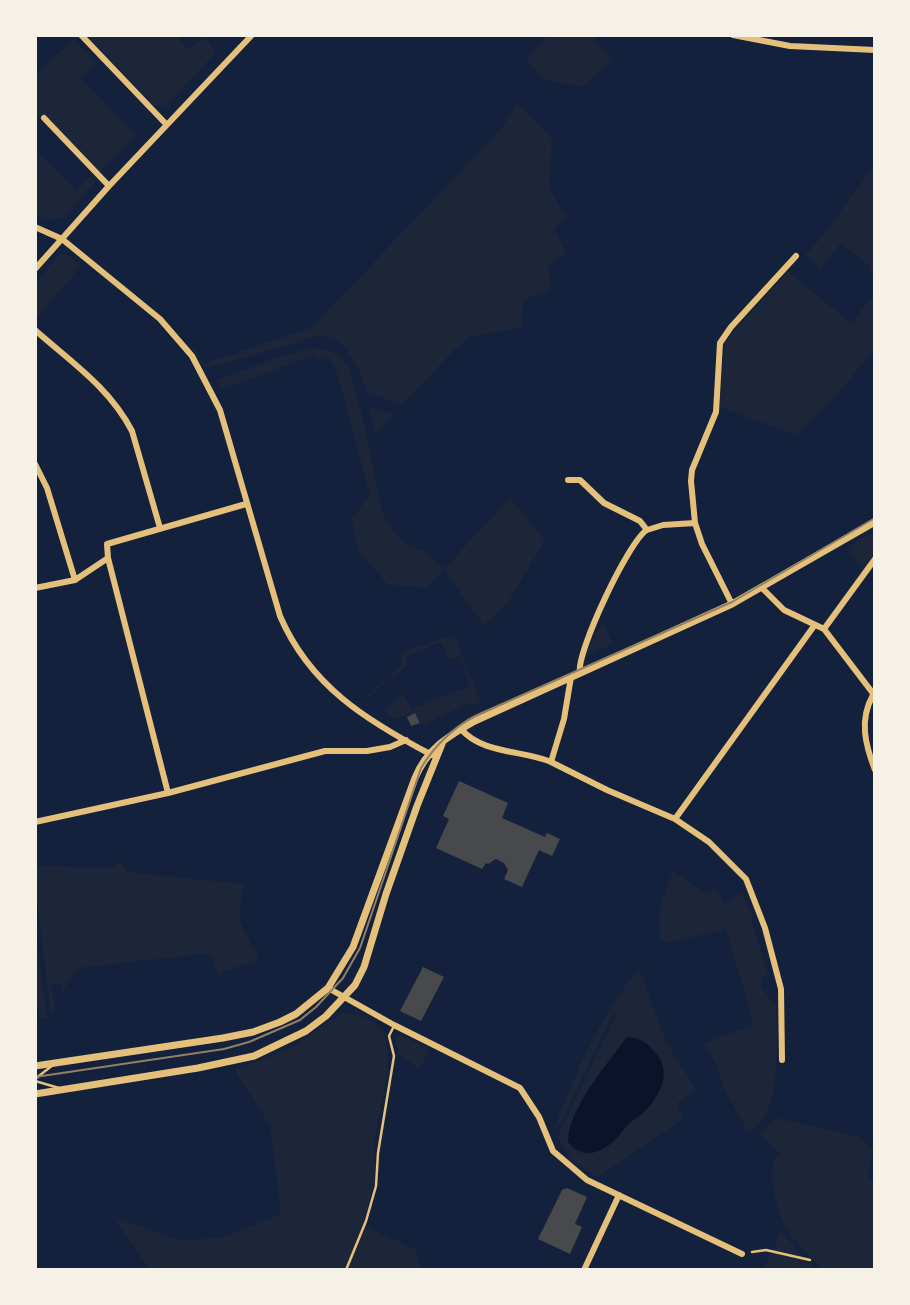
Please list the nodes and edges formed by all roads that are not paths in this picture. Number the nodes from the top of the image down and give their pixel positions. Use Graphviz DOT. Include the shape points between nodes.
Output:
graph roads {
  1 [pos="81,35"];
  2 [pos="252,35"];
  3 [pos="733,35"];
  4 [pos="875,50"];
  5 [pos="44,118"];
  6 [pos="166,124"];
  7 [pos="108,186"];
  8 [pos="35,227"];
  9 [pos="62,239"];
  10 [pos="796,256"];
  11 [pos="35,270"];
  12 [pos="35,330"];
  13 [pos="35,464"];
  14 [pos="568,480"];
  15 [pos="246,504"];
  16 [pos="875,522"];
  17 [pos="695,523"];
  18 [pos="160,528"];
  19 [pos="647,530"];
  20 [pos="108,558"];
  21 [pos="875,559"];
  22 [pos="75,580"];
  23 [pos="35,588"];
  24 [pos="762,588"];
  25 [pos="732,604"];
  26 [pos="814,626"];
  27 [pos="824,629"];
  28 [pos="580,672"];
  29 [pos="571,677"];
  30 [pos="874,695"];
  31 [pos="461,729"];
  32 [pos="406,740"];
  33 [pos="442,744"];
  34 [pos="428,753"];
  35 [pos="437,758"];
  36 [pos="551,762"];
  37 [pos="875,770"];
  38 [pos="168,793"];
  39 [pos="676,819"];
  40 [pos="35,822"];
  41 [pos="328,988"];
  42 [pos="344,998"];
  43 [pos="394,1025"];
  44 [pos="782,1060"];
  45 [pos="56,1063"];
  46 [pos="35,1066"];
  47 [pos="35,1080"];
  48 [pos="62,1089"];
  49 [pos="35,1094"];
  50 [pos="620,1195"];
  51 [pos="742,1254"];
  52 [pos="346,1270"];
  53 [pos="583,1270"];
  1 -- 6 [label="street"];
  2 -- 6 [label="street"];
  3 -- 4 [label="street" via="790,46"];
  5 -- 7 [label="street"];
  6 -- 7 [label="street"];
  7 -- 9 [label="street"];
  8 -- 9 [label="street"];
  9 -- 11 [label="street"];
  9 -- 15 [label="street" via="160,320 191,356 220,410"];
  10 -- 17 [label="street" via="720,343 716,412 692,470"];
  12 -- 18 [label="street" via="93,378 124,416"];
  13 -- 22 [label="street" via="47,488"];
  14 -- 19 [label="street" via="580,480 604,503 640,521"];
  15 -- 18 [label="street"];
  15 -- 32 [label="street" via="280,616 316,676 335,694"];
  16 -- 24 [label="street"];
  17 -- 19 [label="street"];
  17 -- 25 [label="street"];
  18 -- 20 [label="street" via="107,544"];
  19 -- 28 [label="street" via="622,565 582,653"];
  20 -- 22 [label="street"];
  20 -- 38 [label="street"];
  21 -- 27 [label="street"];
  22 -- 23 [label="street"];
  24 -- 25 [label="street"];
  24 -- 26 [label="street" via="784,610"];
  25 -- 28 [label="street"];
  26 -- 27 [label="street"];
  26 -- 39 [label="street"];
  27 -- 30 [label="street"];
  28 -- 29 [label="street"];
  29 -- 31 [label="street"];
  29 -- 36 [label="street"];
  30 -- 37 [label="street" via="865,708 863,724"];
  31 -- 33 [label="street"];
  31 -- 36 [label="street" via="482,744"];
  32 -- 34 [label="street"];
  32 -- 38 [label="street" via="367,751 325,751"];
  33 -- 34 [label="street"];
  33 -- 35 [label="street"];
  34 -- 35 [label="street"];
  34 -- 41 [label="street" via="353,947"];
  35 -- 42 [label="street" via="364,967"];
  36 -- 39 [label="street"];
  38 -- 40 [label="street"];
  39 -- 44 [label="street" via="709,842 746,879 765,928 780,989"];
  41 -- 42 [label="street"];
  41 -- 45 [label="street" via="296,1014 253,1031"];
  42 -- 43 [label="street"];
  42 -- 48 [label="street" via="306,1031 254,1056"];
  43 -- 50 [label="street" via="520,1088 539,1117 552,1151 587,1180"];
  43 -- 52 [label="lane" via="389,1036 394,1056 376,1186"];
  45 -- 46 [label="street"];
  45 -- 47 [label="lane"];
  47 -- 48 [label="lane"];
  48 -- 49 [label="street"];
  50 -- 51 [label="street"];
  50 -- 53 [label="street"];
}
